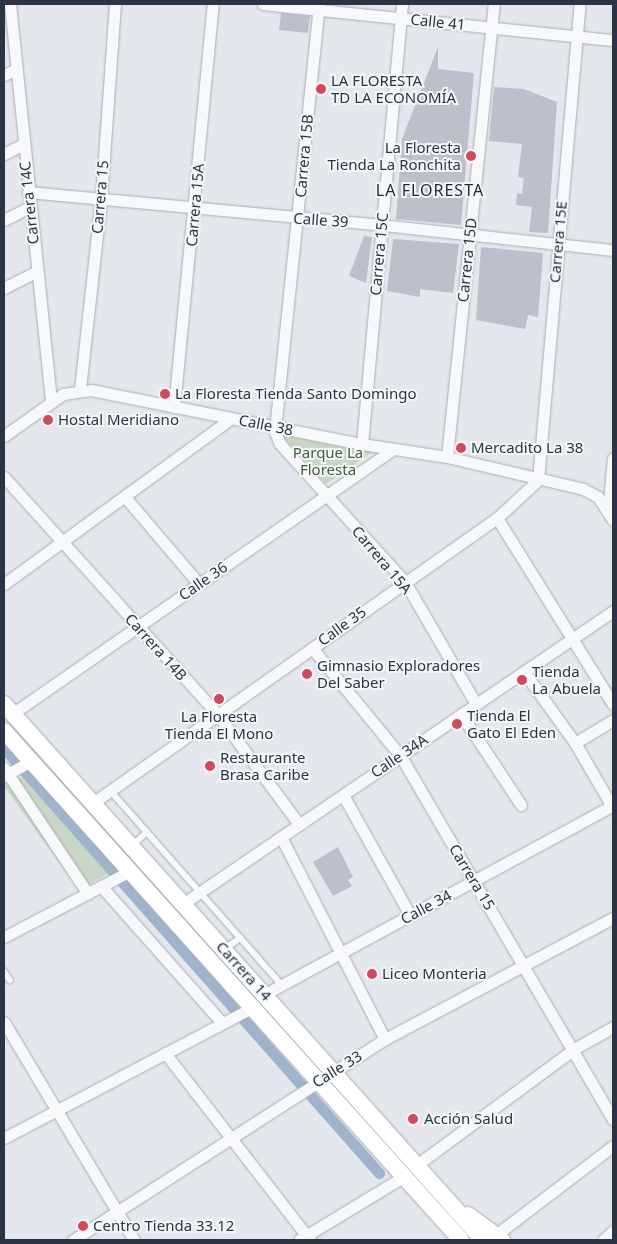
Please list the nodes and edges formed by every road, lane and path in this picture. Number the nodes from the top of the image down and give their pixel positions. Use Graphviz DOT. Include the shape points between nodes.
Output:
graph roads {
  1 [pos="10,4"];
  2 [pos="115,4"];
  3 [pos="213,4"];
  4 [pos="263,4"];
  5 [pos="402,4"];
  6 [pos="494,4"];
  7 [pos="580,4"];
  8 [pos="318,7"];
  9 [pos="401,18"];
  10 [pos="492,28"];
  11 [pos="577,36"];
  12 [pos="613,40"];
  13 [pos="17,69"];
  14 [pos="4,75"];
  15 [pos="24,144"];
  16 [pos="4,154"];
  17 [pos="28,192"];
  18 [pos="101,199"];
  19 [pos="30,207"];
  20 [pos="195,208"];
  21 [pos="298,219"];
  22 [pos="4,220"];
  23 [pos="382,224"];
  24 [pos="470,236"];
  25 [pos="558,245"];
  26 [pos="613,250"];
  27 [pos="37,272"];
  28 [pos="4,288"];
  29 [pos="80,389"];
  30 [pos="51,402"];
  31 [pos="174,407"];
  32 [pos="232,418"];
  33 [pos="275,427"];
  34 [pos="4,436"];
  35 [pos="362,444"];
  36 [pos="393,448"];
  37 [pos="448,457"];
  38 [pos="613,458"];
  39 [pos="4,478"];
  40 [pos="538,480"];
  41 [pos="326,496"];
  42 [pos="125,497"];
  43 [pos="611,515"];
  44 [pos="496,518"];
  45 [pos="61,543"];
  46 [pos="405,582"];
  47 [pos="4,584"];
  48 [pos="199,584"];
  49 [pos="613,610"];
  50 [pos="138,627"];
  51 [pos="571,639"];
  52 [pos="312,648"];
  53 [pos="524,672"];
  54 [pos="476,704"];
  55 [pos="613,704"];
  56 [pos="8,709"];
  57 [pos="462,714"];
  58 [pos="218,715"];
  59 [pos="613,720"];
  60 [pos="4,731"];
  61 [pos="575,743"];
  62 [pos="400,755"];
  63 [pos="28,764"];
  64 [pos="7,773"];
  65 [pos="110,790"];
  66 [pos="343,794"];
  67 [pos="94,802"];
  68 [pos="522,805"];
  69 [pos="613,806"];
  70 [pos="300,824"];
  71 [pos="147,832"];
  72 [pos="281,837"];
  73 [pos="133,845"];
  74 [pos="126,873"];
  75 [pos="474,881"];
  76 [pos="105,884"];
  77 [pos="200,892"];
  78 [pos="88,894"];
  79 [pos="184,903"];
  80 [pos="410,915"];
  81 [pos="613,918"];
  82 [pos="4,938"];
  83 [pos="240,938"];
  84 [pos="225,949"];
  85 [pos="339,953"];
  86 [pos="525,965"];
  87 [pos="4,970"];
  88 [pos="10,980"];
  89 [pos="282,985"];
  90 [pos="265,994"];
  91 [pos="248,1010"];
  92 [pos="4,1022"];
  93 [pos="225,1022"];
  94 [pos="613,1027"];
  95 [pos="385,1039"];
  96 [pos="574,1049"];
  97 [pos="165,1053"];
  98 [pos="334,1071"];
  99 [pos="313,1084"];
  100 [pos="56,1111"];
  101 [pos="613,1119"];
  102 [pos="4,1138"];
  103 [pos="229,1139"];
  104 [pos="613,1146"];
  105 [pos="418,1164"];
  106 [pos="403,1177"];
  107 [pos="428,1205"];
  108 [pos="115,1212"];
  109 [pos="613,1231"];
  110 [pos="494,1238"];
  111 [pos="306,1239"];
  112 [pos="73,1240"];
  113 [pos="134,1240"];
  114 [pos="454,1240"];
  115 [pos="461,1240"];
  116 [pos="603,1240"];
  1 -- 13 [label="street, Carrera 14C"];
  2 -- 18 [label="street, Carrera 15"];
  3 -- 20 [label="street, Carrera 15A"];
  4 -- 8 [label="street, Calle 41"];
  5 -- 9 [label="street, Carrera 15C"];
  6 -- 10 [label="street, Carrera 15D"];
  7 -- 11 [label="street, Carrera 15E"];
  8 -- 9 [label="street, Calle 41"];
  8 -- 21 [label="street, Carrera 15B"];
  9 -- 10 [label="street, Calle 41"];
  9 -- 23 [label="street, Carrera 15C"];
  10 -- 11 [label="street, Calle 41"];
  10 -- 24 [label="street, Carrera 15D"];
  11 -- 12 [label="street, Calle 41"];
  11 -- 25 [label="street, Carrera 15E"];
  13 -- 14 [label="street"];
  13 -- 15 [label="street, Carrera 14C"];
  15 -- 16 [label="street"];
  15 -- 17 [label="street, Carrera 14C"];
  17 -- 18 [label="street, Calle 39"];
  17 -- 19 [label="street, Carrera 14C"];
  18 -- 20 [label="street, Calle 39"];
  18 -- 29 [label="street, Carrera 15"];
  19 -- 22 [label="street"];
  19 -- 27 [label="street, Carrera 14C"];
  20 -- 21 [label="street, Calle 39"];
  20 -- 31 [label="street, Carrera 15A"];
  21 -- 23 [label="street, Calle 39"];
  21 -- 33 [label="street, Carrera 15B"];
  23 -- 24 [label="street, Calle 39"];
  23 -- 35 [label="street, Carrera 15C"];
  24 -- 25 [label="street, Calle 39"];
  24 -- 37 [label="street, Carrera 15D"];
  25 -- 26 [label="street, Calle 39"];
  25 -- 40 [label="street, Carrera 15E"];
  27 -- 28 [label="street"];
  27 -- 30 [label="street, Carrera 14C"];
  29 -- 30 [label="street"];
  29 -- 31 [label="street, Calle 38"];
  30 -- 34 [label="street"];
  31 -- 32 [label="street, Calle 38"];
  32 -- 33 [label="street, Calle 38"];
  32 -- 42 [label="street"];
  33 -- 35 [label="street, Calle 38"];
  33 -- 41 [label="street, Carrera 15A" via="280,444"];
  35 -- 36 [label="street, Calle 38"];
  36 -- 37 [label="street, Calle 38"];
  36 -- 41 [label="street, Calle 36"];
  37 -- 40 [label="street, Calle 38"];
  38 -- 43 [label="street"];
  39 -- 45 [label="street, Carrera 14B"];
  40 -- 43 [label="street, Calle 38" via="583,489 598,497"];
  40 -- 44 [label="street, Calle 35"];
  41 -- 46 [label="street, Carrera 15A"];
  41 -- 48 [label="street, Calle 36"];
  42 -- 45 [label="street"];
  42 -- 48 [label="street"];
  44 -- 46 [label="street, Calle 35"];
  44 -- 51 [label="street"];
  45 -- 47 [label="street"];
  45 -- 50 [label="street, Carrera 14B"];
  46 -- 52 [label="street, Calle 35"];
  46 -- 54 [label="street, Carrera 15A"];
  48 -- 50 [label="street, Calle 36"];
  49 -- 51 [label="street, Calle 34A"];
  50 -- 56 [label="street, Calle 36"];
  50 -- 58 [label="street, Carrera 14B"];
  51 -- 53 [label="street, Calle 34A"];
  51 -- 55 [label="street"];
  52 -- 58 [label="street, Calle 35"];
  52 -- 62 [label="street, Carrera 15"];
  53 -- 54 [label="street, Calle 34A"];
  53 -- 61 [label="street"];
  54 -- 57 [label="street, Calle 34A"];
  56 -- 67 [label="main road, Carrera 14"];
  57 -- 62 [label="street, Calle 34A"];
  57 -- 68 [label="street"];
  58 -- 65 [label="street, Calle 35"];
  58 -- 70 [label="street, Carrera 14B"];
  59 -- 61 [label="street"];
  60 -- 63 [label="main road, Carrera 14"];
  61 -- 69 [label="street"];
  62 -- 66 [label="street, Calle 34A"];
  62 -- 75 [label="street, Carrera 15"];
  63 -- 64 [label="street"];
  63 -- 74 [label="main road, Carrera 14"];
  64 -- 78 [label="street"];
  65 -- 67 [label="street, Calle 35"];
  65 -- 71 [label="lane"];
  66 -- 70 [label="street, Calle 34A"];
  66 -- 80 [label="street"];
  67 -- 73 [label="main road, Carrera 14"];
  69 -- 75 [label="street, Calle 34"];
  70 -- 72 [label="street, Calle 34A"];
  71 -- 73 [label="lane"];
  71 -- 77 [label="lane"];
  72 -- 77 [label="street, Calle 34A"];
  72 -- 85 [label="street"];
  73 -- 79 [label="main road, Carrera 14"];
  74 -- 76 [label="street"];
  74 -- 91 [label="main road, Carrera 14"];
  75 -- 80 [label="street, Calle 34"];
  75 -- 86 [label="street, Carrera 15"];
  76 -- 78 [label="street"];
  76 -- 93 [label="street"];
  77 -- 79 [label="street, Calle 34A"];
  77 -- 83 [label="lane"];
  78 -- 82 [label="street"];
  79 -- 84 [label="main road, Carrera 14"];
  80 -- 85 [label="street, Calle 34"];
  81 -- 86 [label="street, Calle 33"];
  83 -- 84 [label="lane"];
  83 -- 89 [label="lane"];
  84 -- 90 [label="main road, Carrera 14"];
  85 -- 89 [label="street, Calle 34"];
  85 -- 95 [label="street"];
  86 -- 95 [label="street, Calle 33"];
  86 -- 96 [label="street, Carrera 15"];
  87 -- 88 [label="lane"];
  89 -- 90 [label="street, Calle 34"];
  90 -- 98 [label="main road, Carrera 14"];
  91 -- 93 [label="street"];
  91 -- 99 [label="main road, Carrera 14"];
  92 -- 100 [label="street"];
  93 -- 97 [label="street"];
  94 -- 96 [label="street"];
  95 -- 98 [label="street, Calle 33"];
  96 -- 101 [label="street, Carrera 15"];
  96 -- 105 [label="street"];
  97 -- 100 [label="street"];
  97 -- 103 [label="street"];
  98 -- 99 [label="street, Calle 33"];
  98 -- 105 [label="main road, Carrera 14"];
  99 -- 103 [label="street, Calle 33"];
  99 -- 106 [label="main road, Carrera 14"];
  100 -- 102 [label="street"];
  100 -- 108 [label="street"];
  103 -- 108 [label="street, Calle 33"];
  103 -- 111 [label="street"];
  104 -- 110 [label="street"];
  105 -- 110 [label="main road, Carrera 14" via="453,1205"];
  106 -- 107 [label="main road, Carrera 14"];
  106 -- 111 [label="street"];
  107 -- 114 [label="main road"];
  107 -- 115 [label="main road, Carrera 14"];
  108 -- 112 [label="street, Calle 33"];
  108 -- 113 [label="street"];
  109 -- 116 [label="street"];
}
